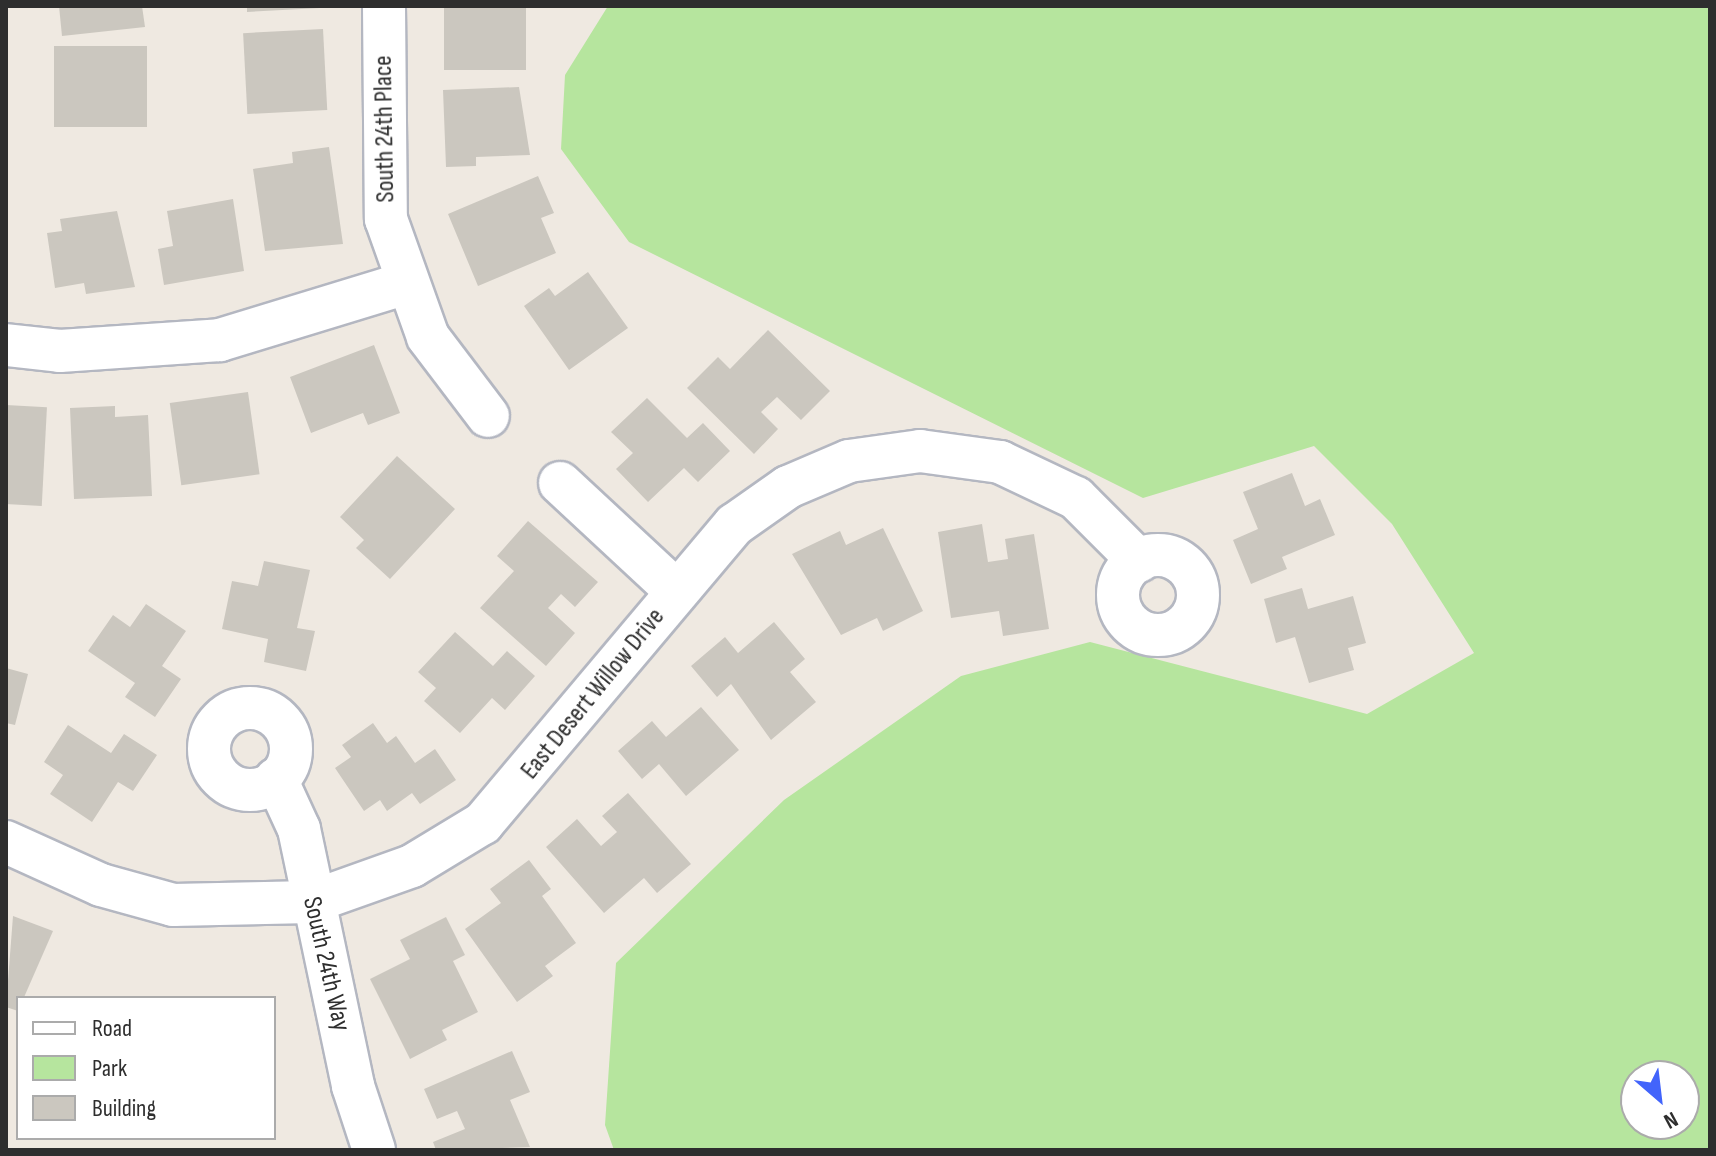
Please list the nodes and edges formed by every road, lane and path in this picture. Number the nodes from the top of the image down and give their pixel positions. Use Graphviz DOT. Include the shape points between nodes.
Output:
graph roads {
  1 [pos="384,6"];
  2 [pos="406,283"];
  3 [pos="6,345"];
  4 [pos="488,416"];
  5 [pos="560,483"];
  6 [pos="1139,561"];
  7 [pos="675,590"];
  8 [pos="276,779"];
  9 [pos="6,842"];
  10 [pos="311,902"];
  11 [pos="374,1150"];
  1 -- 2 [label="street, South 24th Place" via="386,219"];
  2 -- 3 [label="street" via="220,340 60,351"];
  2 -- 4 [label="street, South 24th Place" via="428,337"];
  5 -- 7 [label="street"];
  6 -- 7 [label="street, East Desert Willow Drive" via="1076,498 1000,462 920,451 849,461 788,487 734,525"];
  7 -- 10 [label="street, East Desert Willow Drive" via="549,753 483,823 412,866"];
  8 -- 10 [label="street, South 24th Way" via="299,829"];
  9 -- 10 [label="street, East Desert Willow Drive" via="101,885 173,905"];
  10 -- 11 [label="street, South 24th Way"];
}
